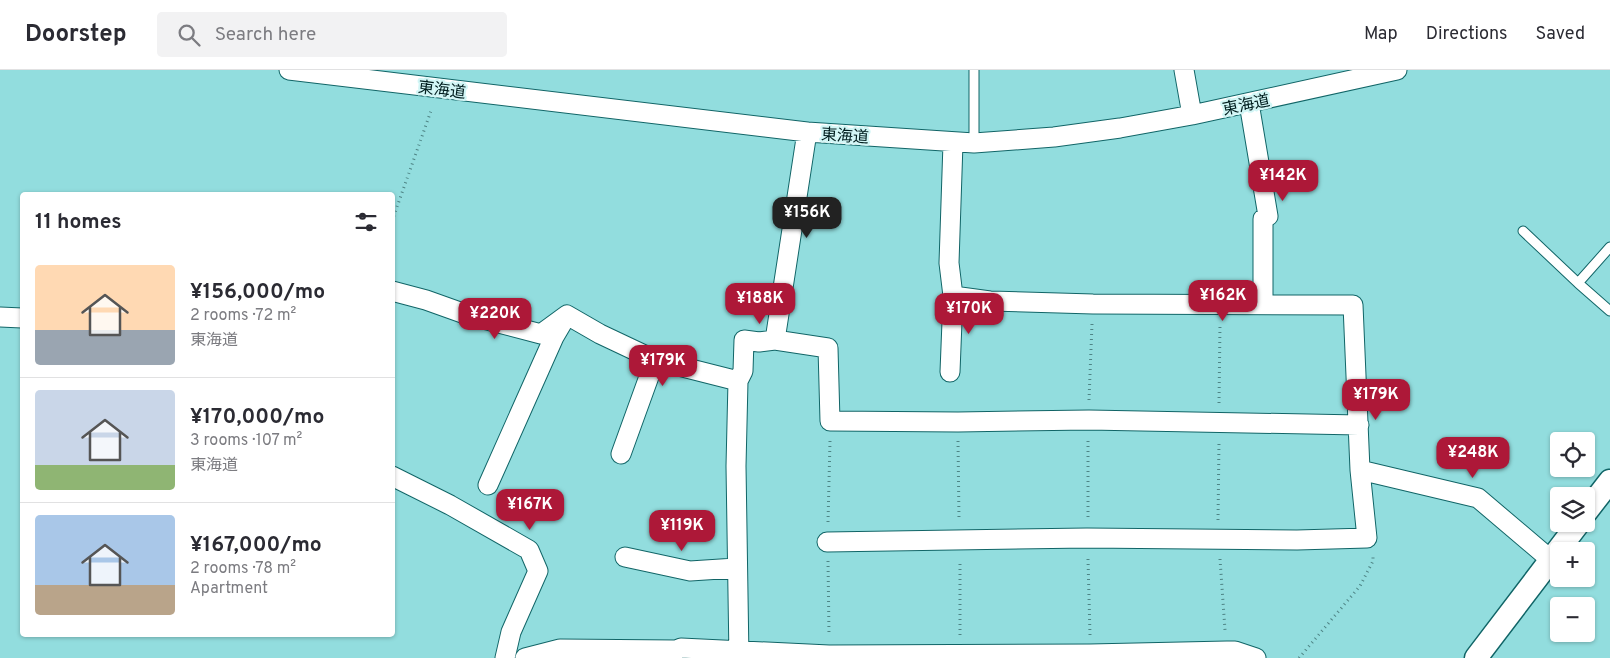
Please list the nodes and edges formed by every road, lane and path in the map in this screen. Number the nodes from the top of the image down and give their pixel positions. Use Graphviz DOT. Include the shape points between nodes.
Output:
graph roads {
  1 [pos="289,70"];
  2 [pos="974,70"];
  3 [pos="1184,70"];
  4 [pos="1397,70"];
  5 [pos="439,88"];
  6 [pos="1249,103"];
  7 [pos="1192,116"];
  8 [pos="807,132"];
  9 [pos="953,143"];
  10 [pos="974,143"];
  11 [pos="395,212"];
  12 [pos="1523,231"];
  13 [pos="1610,247"];
  14 [pos="1578,283"];
  15 [pos="395,292"];
  16 [pos="954,296"];
  17 [pos="1093,304"];
  18 [pos="1263,304"];
  19 [pos="1610,312"];
  20 [pos="567,315"];
  21 [pos="0,317"];
  22 [pos="20,318"];
  23 [pos="775,340"];
  24 [pos="655,360"];
  25 [pos="950,372"];
  26 [pos="738,380"];
  27 [pos="1089,420"];
  28 [pos="958,422"];
  29 [pos="1359,424"];
  30 [pos="621,454"];
  31 [pos="1360,470"];
  32 [pos="395,478"];
  33 [pos="1610,481"];
  34 [pos="488,485"];
  35 [pos="1595,500"];
  36 [pos="1087,538"];
  37 [pos="1367,538"];
  38 [pos="959,539"];
  39 [pos="1218,539"];
  40 [pos="827,542"];
  41 [pos="625,557"];
  42 [pos="1550,559"];
  43 [pos="1550,561"];
  44 [pos="736,568"];
  45 [pos="1227,651"];
  46 [pos="739,654"];
  47 [pos="1090,654"];
  48 [pos="959,655"];
  49 [pos="505,658"];
  50 [pos="525,658"];
  51 [pos="1256,658"];
  52 [pos="1298,658"];
  53 [pos="1476,658"];
  1 -- 5 [label="street, 東海道"];
  2 -- 10 [label="lane"];
  3 -- 7 [label="street"];
  4 -- 6 [label="street, 東海道"];
  5 -- 8 [label="street, 東海道"];
  5 -- 11 [label="path"];
  6 -- 7 [label="street, 東海道"];
  6 -- 18 [label="street" via="1268,216 1263,219"];
  7 -- 10 [label="street, 東海道" via="1054,138"];
  8 -- 9 [label="street, 東海道"];
  8 -- 23 [label="street"];
  9 -- 10 [label="street, 東海道"];
  9 -- 16 [label="street" via="949,264"];
  12 -- 14 [label="lane"];
  13 -- 14 [label="lane"];
  14 -- 19 [label="lane"];
  15 -- 20 [label="street" via="541,334"];
  16 -- 17 [label="street"];
  16 -- 25 [label="street"];
  17 -- 18 [label="street"];
  17 -- 27 [label="path"];
  18 -- 29 [label="street" via="1354,305"];
  20 -- 24 [label="street"];
  20 -- 34 [label="street" via="554,337"];
  21 -- 22 [label="street"];
  23 -- 26 [label="street" via="744,340 743,371"];
  23 -- 28 [label="street" via="828,348 830,421"];
  24 -- 26 [label="street"];
  24 -- 30 [label="street"];
  26 -- 44 [label="street"];
  27 -- 28 [label="street"];
  27 -- 29 [label="street"];
  27 -- 36 [label="path"];
  28 -- 38 [label="path"];
  29 -- 31 [label="street"];
  31 -- 37 [label="street"];
  31 -- 42 [label="street" via="1478,498"];
  32 -- 49 [label="street" via="529,550 538,571 511,632"];
  33 -- 35 [label="street"];
  36 -- 38 [label="street"];
  36 -- 39 [label="street"];
  36 -- 47 [label="path"];
  37 -- 39 [label="street"];
  37 -- 52 [label="path" via="1371,543 1373,561 1360,586"];
  38 -- 40 [label="street"];
  38 -- 48 [label="path"];
  39 -- 45 [label="path"];
  41 -- 44 [label="street" via="690,571"];
  43 -- 53 [label="street"];
  44 -- 46 [label="street"];
  45 -- 47 [label="street"];
  45 -- 51 [label="street"];
  46 -- 48 [label="street"];
  46 -- 50 [label="street" via="681,648 560,649"];
  47 -- 48 [label="street"];
}
